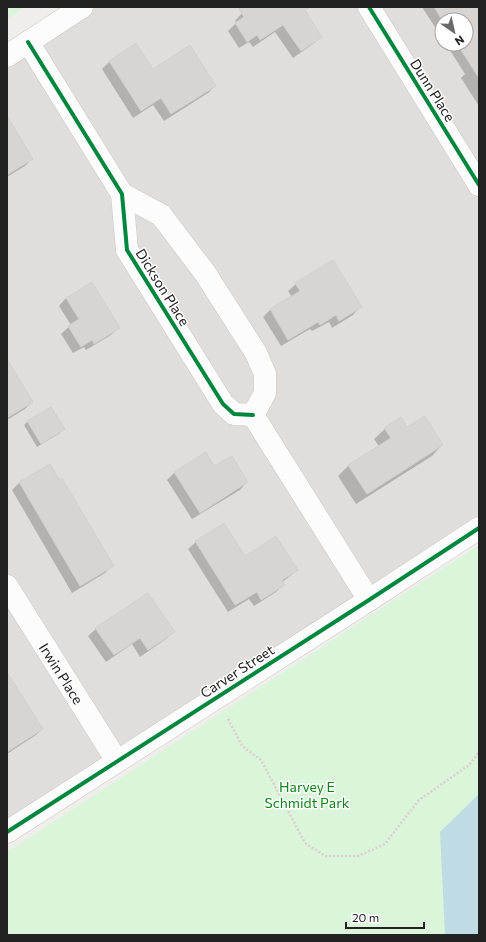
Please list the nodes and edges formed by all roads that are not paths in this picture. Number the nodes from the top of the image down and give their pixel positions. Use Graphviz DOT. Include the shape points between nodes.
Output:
graph roads {
  1 [pos="82,7"];
  2 [pos="369,7"];
  3 [pos="28,42"];
  4 [pos="7,56"];
  5 [pos="479,185"];
  6 [pos="122,194"];
  7 [pos="253,415"];
  8 [pos="479,528"];
  9 [pos="7,586"];
  10 [pos="370,600"];
  11 [pos="116,761"];
  12 [pos="7,832"];
  1 -- 3 [label="street"];
  2 -- 5 [label="street, Dunn Place"];
  3 -- 4 [label="street"];
  3 -- 6 [label="street, Dickson Place"];
  6 -- 7 [label="street, Dickson Place" via="127,250 223,404 234,414"];
  6 -- 7 [label="street" via="162,215 205,273 256,353 265,374 265,393"];
  7 -- 10 [label="street"];
  8 -- 10 [label="street, Carver Street"];
  9 -- 11 [label="street, Irwin Place"];
  10 -- 11 [label="street, Carver Street"];
  11 -- 12 [label="street, Carver Street"];
}
